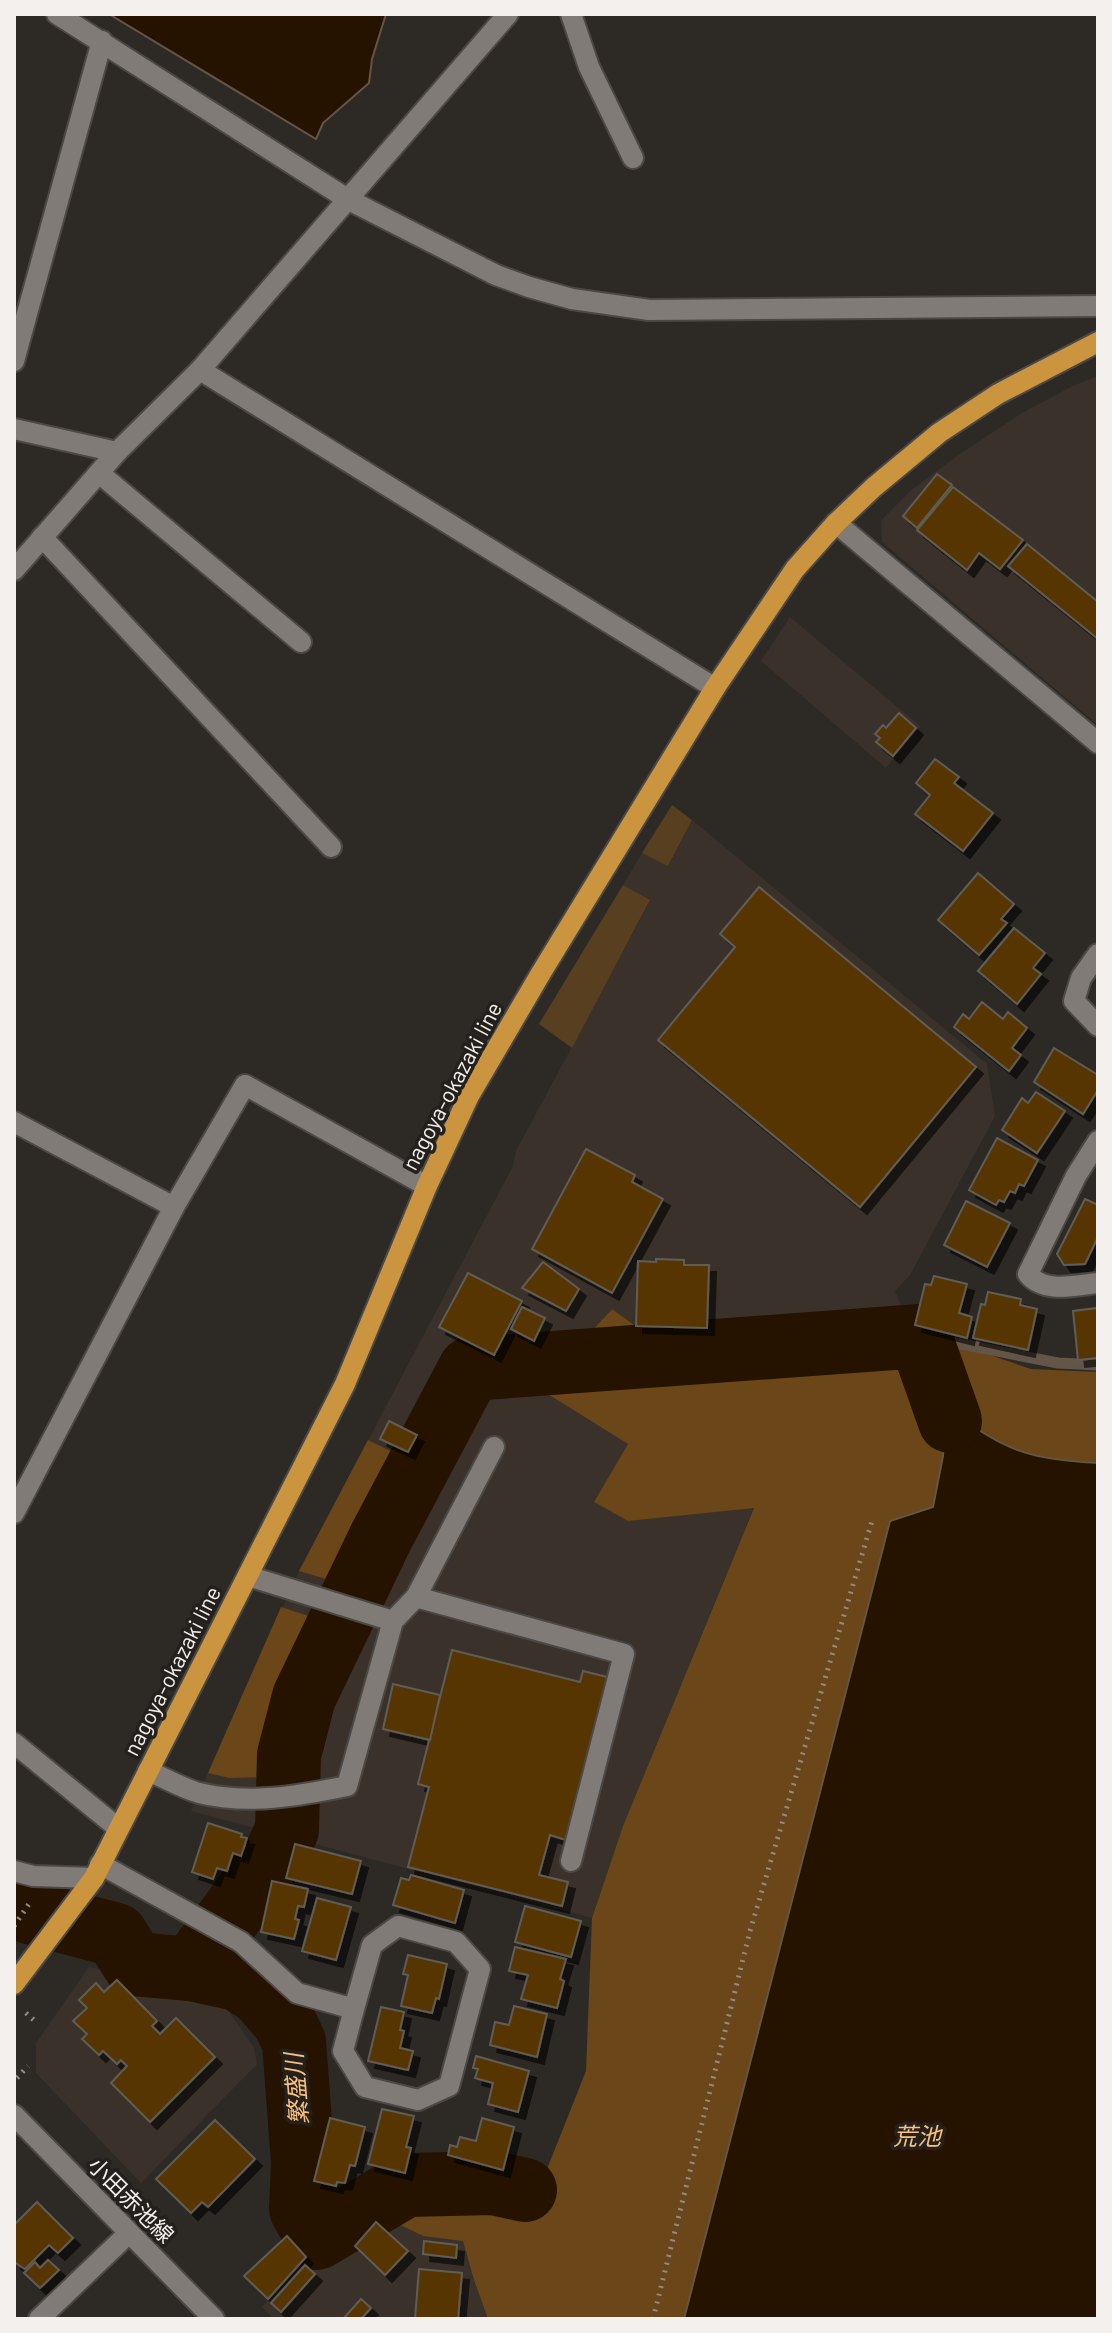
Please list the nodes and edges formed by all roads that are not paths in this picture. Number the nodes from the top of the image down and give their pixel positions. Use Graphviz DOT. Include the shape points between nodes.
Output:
graph roads {
  1 [pos="57,14"];
  2 [pos="508,14"];
  3 [pos="571,14"];
  4 [pos="102,41"];
  5 [pos="633,158"];
  6 [pos="349,200"];
  7 [pos="1098,306"];
  8 [pos="1098,342"];
  9 [pos="14,361"];
  10 [pos="200,370"];
  11 [pos="14,429"];
  12 [pos="117,452"];
  13 [pos="99,473"];
  14 [pos="836,523"];
  15 [pos="42,537"];
  16 [pos="14,570"];
  17 [pos="301,642"];
  18 [pos="715,688"];
  19 [pos="1098,743"];
  20 [pos="331,847"];
  21 [pos="1098,954"];
  22 [pos="1098,1026"];
  23 [pos="14,1122"];
  24 [pos="1098,1141"];
  25 [pos="427,1186"];
  26 [pos="174,1207"];
  27 [pos="1098,1283"];
  28 [pos="494,1447"];
  29 [pos="14,1513"];
  30 [pos="248,1576"];
  31 [pos="416,1597"];
  32 [pos="393,1621"];
  33 [pos="14,1743"];
  34 [pos="148,1771"];
  35 [pos="118,1828"];
  36 [pos="571,1861"];
  37 [pos="14,1871"];
  38 [pos="93,1878"];
  39 [pos="14,1984"];
  40 [pos="354,2009"];
  41 [pos="14,2115"];
  42 [pos="129,2233"];
  43 [pos="39,2319"];
  44 [pos="214,2319"];
  1 -- 4 [label="street"];
  2 -- 6 [label="street"];
  3 -- 5 [label="street" via="589,67"];
  4 -- 6 [label="street"];
  4 -- 9 [label="street"];
  6 -- 7 [label="street" via="496,275 572,299 649,310"];
  6 -- 10 [label="street"];
  8 -- 14 [label="main road, nagoya-okazaki line" via="998,394 939,433"];
  10 -- 12 [label="street"];
  10 -- 18 [label="street"];
  11 -- 12 [label="street"];
  12 -- 13 [label="street"];
  13 -- 15 [label="street"];
  13 -- 17 [label="street"];
  14 -- 18 [label="main road, nagoya-okazaki line" via="795,569"];
  14 -- 19 [label="street"];
  15 -- 16 [label="street"];
  15 -- 20 [label="street"];
  18 -- 25 [label="main road, nagoya-okazaki line" via="469,1096"];
  21 -- 22 [label="street" via="1081,978 1074,1001"];
  23 -- 26 [label="street"];
  24 -- 27 [label="street" via="1028,1274 1034,1281 1059,1287"];
  25 -- 26 [label="street" via="245,1085"];
  25 -- 30 [label="main road, nagoya-okazaki line" via="345,1384"];
  26 -- 29 [label="street"];
  28 -- 31 [label="street"];
  30 -- 32 [label="street"];
  30 -- 34 [label="main road, nagoya-okazaki line"];
  31 -- 32 [label="street"];
  31 -- 36 [label="street" via="624,1654"];
  32 -- 34 [label="street" via="347,1786 264,1798 225,1797"];
  33 -- 35 [label="street"];
  34 -- 35 [label="main road, nagoya-okazaki line"];
  35 -- 38 [label="main road, nagoya-okazaki line"];
  37 -- 38 [label="street"];
  38 -- 39 [label="main road, nagoya-okazaki line"];
  38 -- 40 [label="street" via="241,1942 297,1993"];
  40 -- 40 [label="street" via="372,1945 398,1926 456,1942 480,1969 449,2086 418,2100 365,2087 343,2051"];
  41 -- 42 [label="street, 小田赤池線"];
  42 -- 43 [label="street"];
  42 -- 44 [label="street, 小田赤池線"];
}
